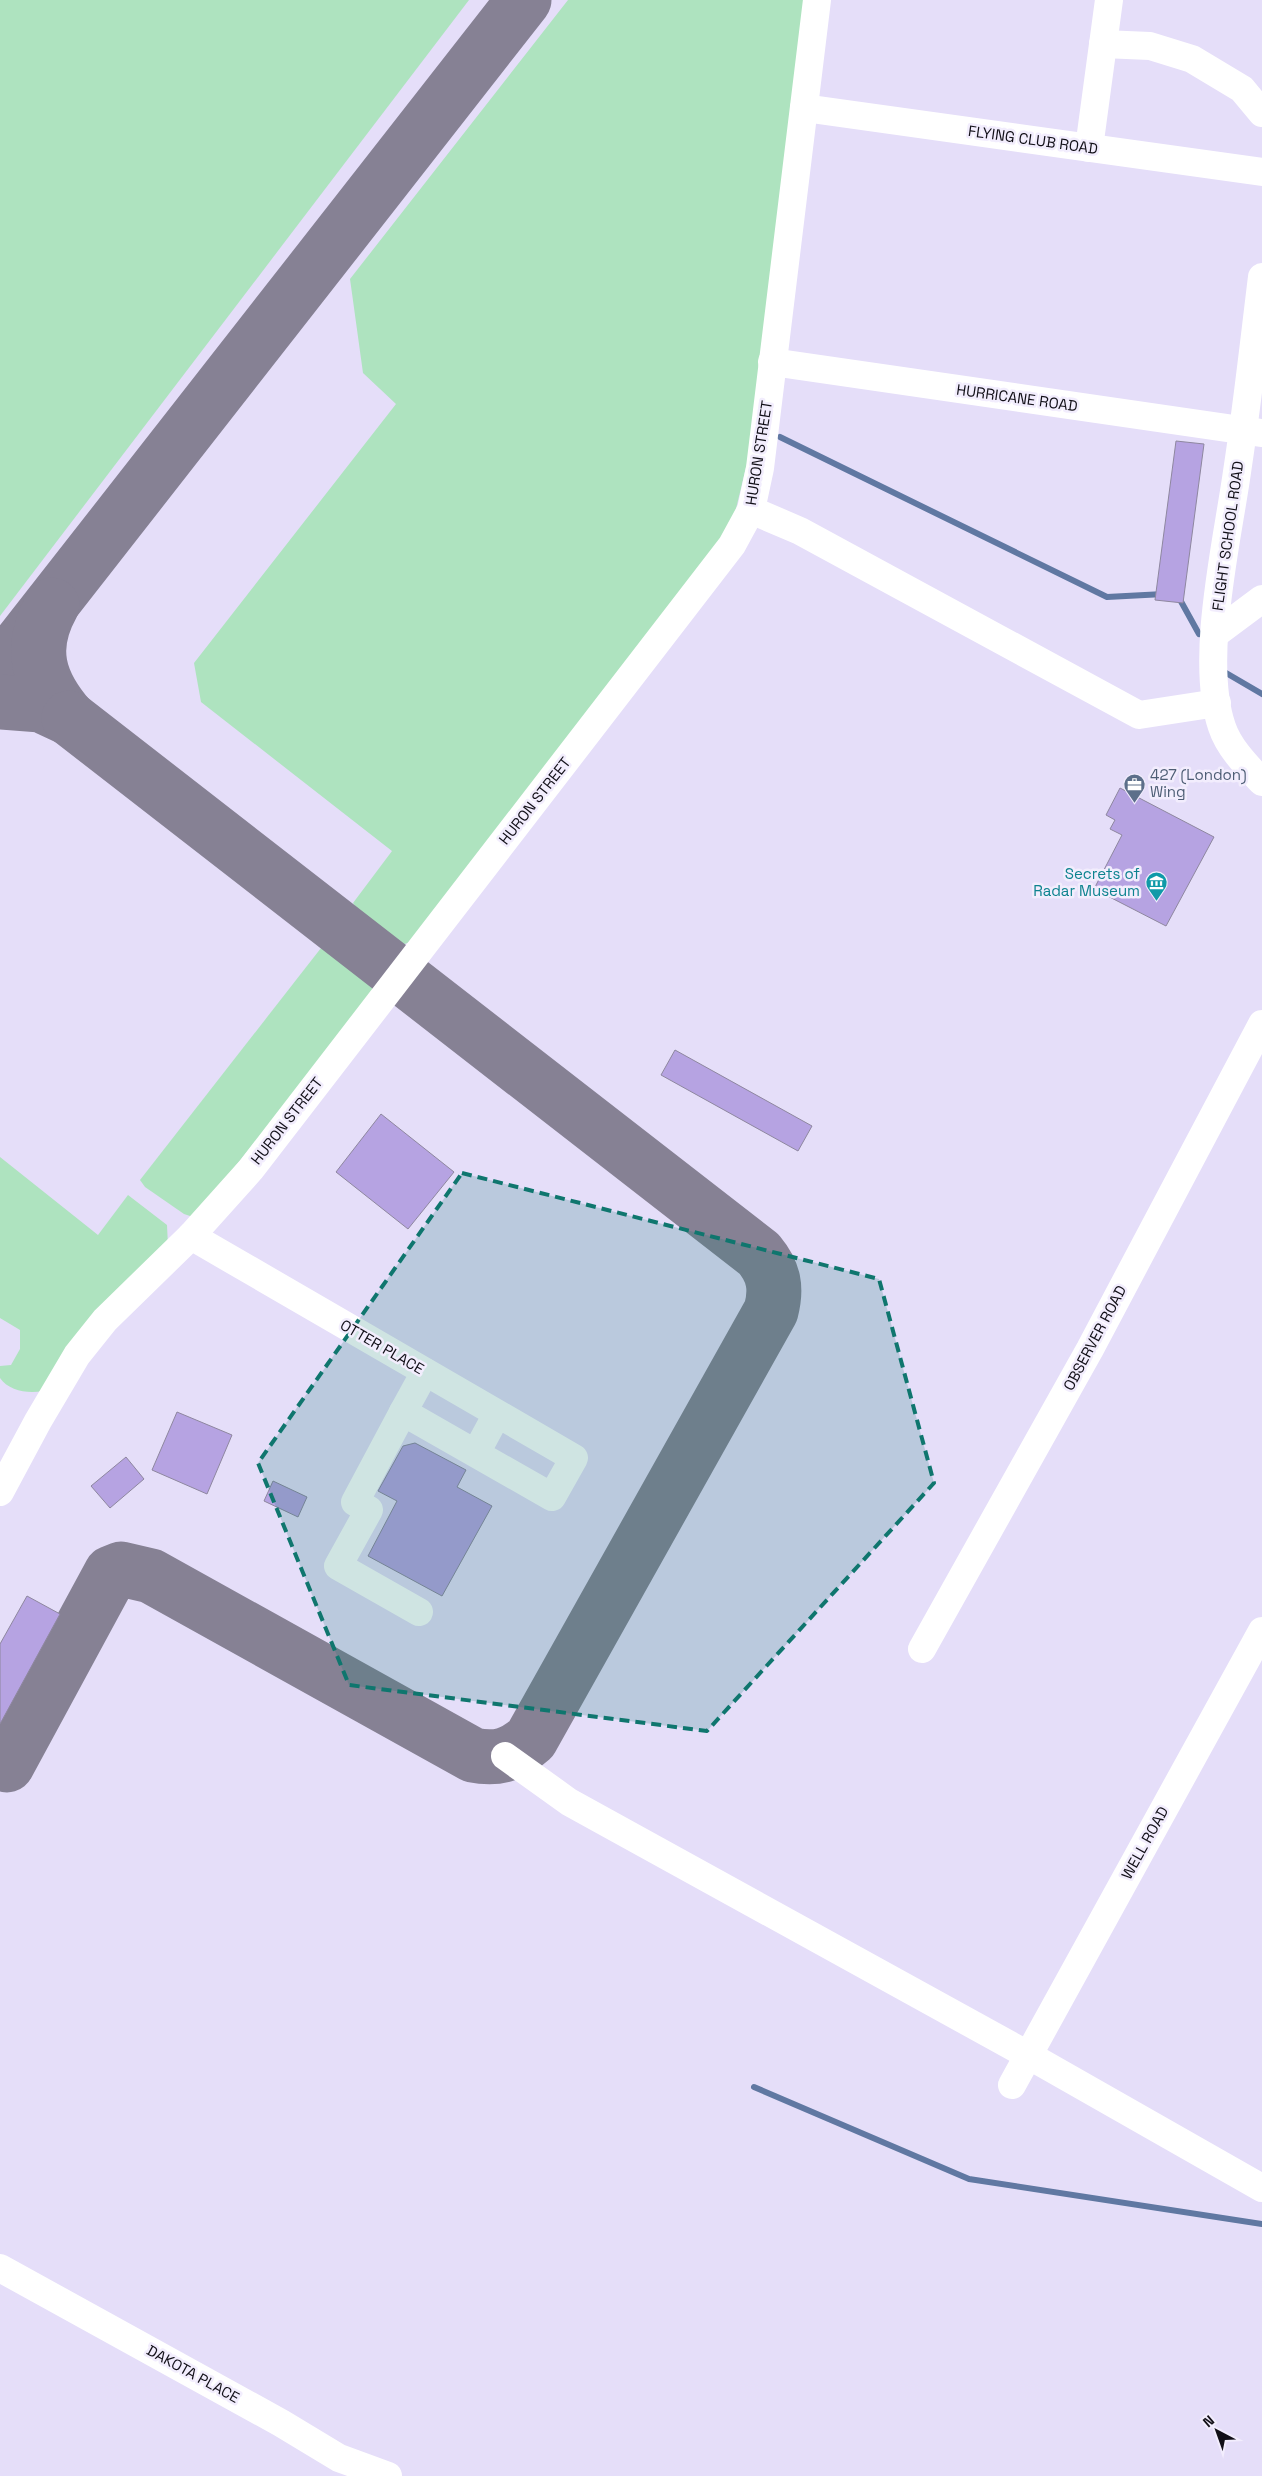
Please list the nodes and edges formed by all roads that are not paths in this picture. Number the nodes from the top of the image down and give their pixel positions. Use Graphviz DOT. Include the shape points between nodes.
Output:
graph roads {
  1 [pos="817,0"];
  2 [pos="1109,0"];
  3 [pos="1103,44"];
  4 [pos="804,108"];
  5 [pos="1262,113"];
  6 [pos="1089,148"];
  7 [pos="1262,172"];
  8 [pos="1262,277"];
  9 [pos="772,362"];
  10 [pos="1253,432"];
  11 [pos="750,510"];
  12 [pos="1262,599"];
  13 [pos="1215,634"];
  14 [pos="1217,703"];
  15 [pos="1262,782"];
  16 [pos="1262,1024"];
  17 [pos="191,1236"];
  18 [pos="425,1372"];
  19 [pos="404,1412"];
  20 [pos="497,1414"];
  21 [pos="476,1454"];
  22 [pos="0,1492"];
  23 [pos="419,1612"];
  24 [pos="1262,1630"];
  25 [pos="922,1649"];
  26 [pos="505,1756"];
  27 [pos="1040,2034"];
  28 [pos="1012,2085"];
  29 [pos="1262,2188"];
  30 [pos="0,2268"];
  31 [pos="388,2476"];
  1 -- 4 [label="street, HURON STREET"];
  2 -- 3 [label="street"];
  3 -- 5 [label="street" via="1150,46 1192,59 1242,89"];
  3 -- 6 [label="street"];
  4 -- 6 [label="street, FLYING CLUB ROAD"];
  4 -- 9 [label="street, HURON STREET"];
  6 -- 7 [label="street, FLYING CLUB ROAD"];
  8 -- 10 [label="street, FLIGHT SCHOOL ROAD"];
  9 -- 10 [label="street, HURRICANE ROAD"];
  9 -- 11 [label="street, HURON STREET" via="760,468"];
  10 -- 13 [label="street, FLIGHT SCHOOL ROAD"];
  11 -- 14 [label="street" via="800,531 1139,715"];
  11 -- 17 [label="street, HURON STREET" via="732,545 251,1168"];
  12 -- 13 [label="street"];
  13 -- 14 [label="street, FLIGHT SCHOOL ROAD" via="1212,681"];
  14 -- 15 [label="street, FLIGHT SCHOOL ROAD" via="1222,728 1243,763"];
  16 -- 25 [label="street, OBSERVER ROAD" via="1090,1350"];
  17 -- 18 [label="street, OTTER PLACE"];
  17 -- 22 [label="street, HURON STREET" via="105,1320 78,1355"];
  18 -- 19 [label="street"];
  18 -- 20 [label="street, OTTER PLACE"];
  19 -- 21 [label="street"];
  19 -- 23 [label="street" via="355,1502 369,1510 338,1566"];
  20 -- 21 [label="street"];
  20 -- 21 [label="street, OTTER PLACE" via="574,1458 552,1497"];
  24 -- 27 [label="street, WELL ROAD"];
  26 -- 27 [label="street" via="569,1802"];
  27 -- 28 [label="street, WELL ROAD"];
  27 -- 29 [label="street"];
  30 -- 31 [label="street, DAKOTA PLACE" via="339,2458"];
}
